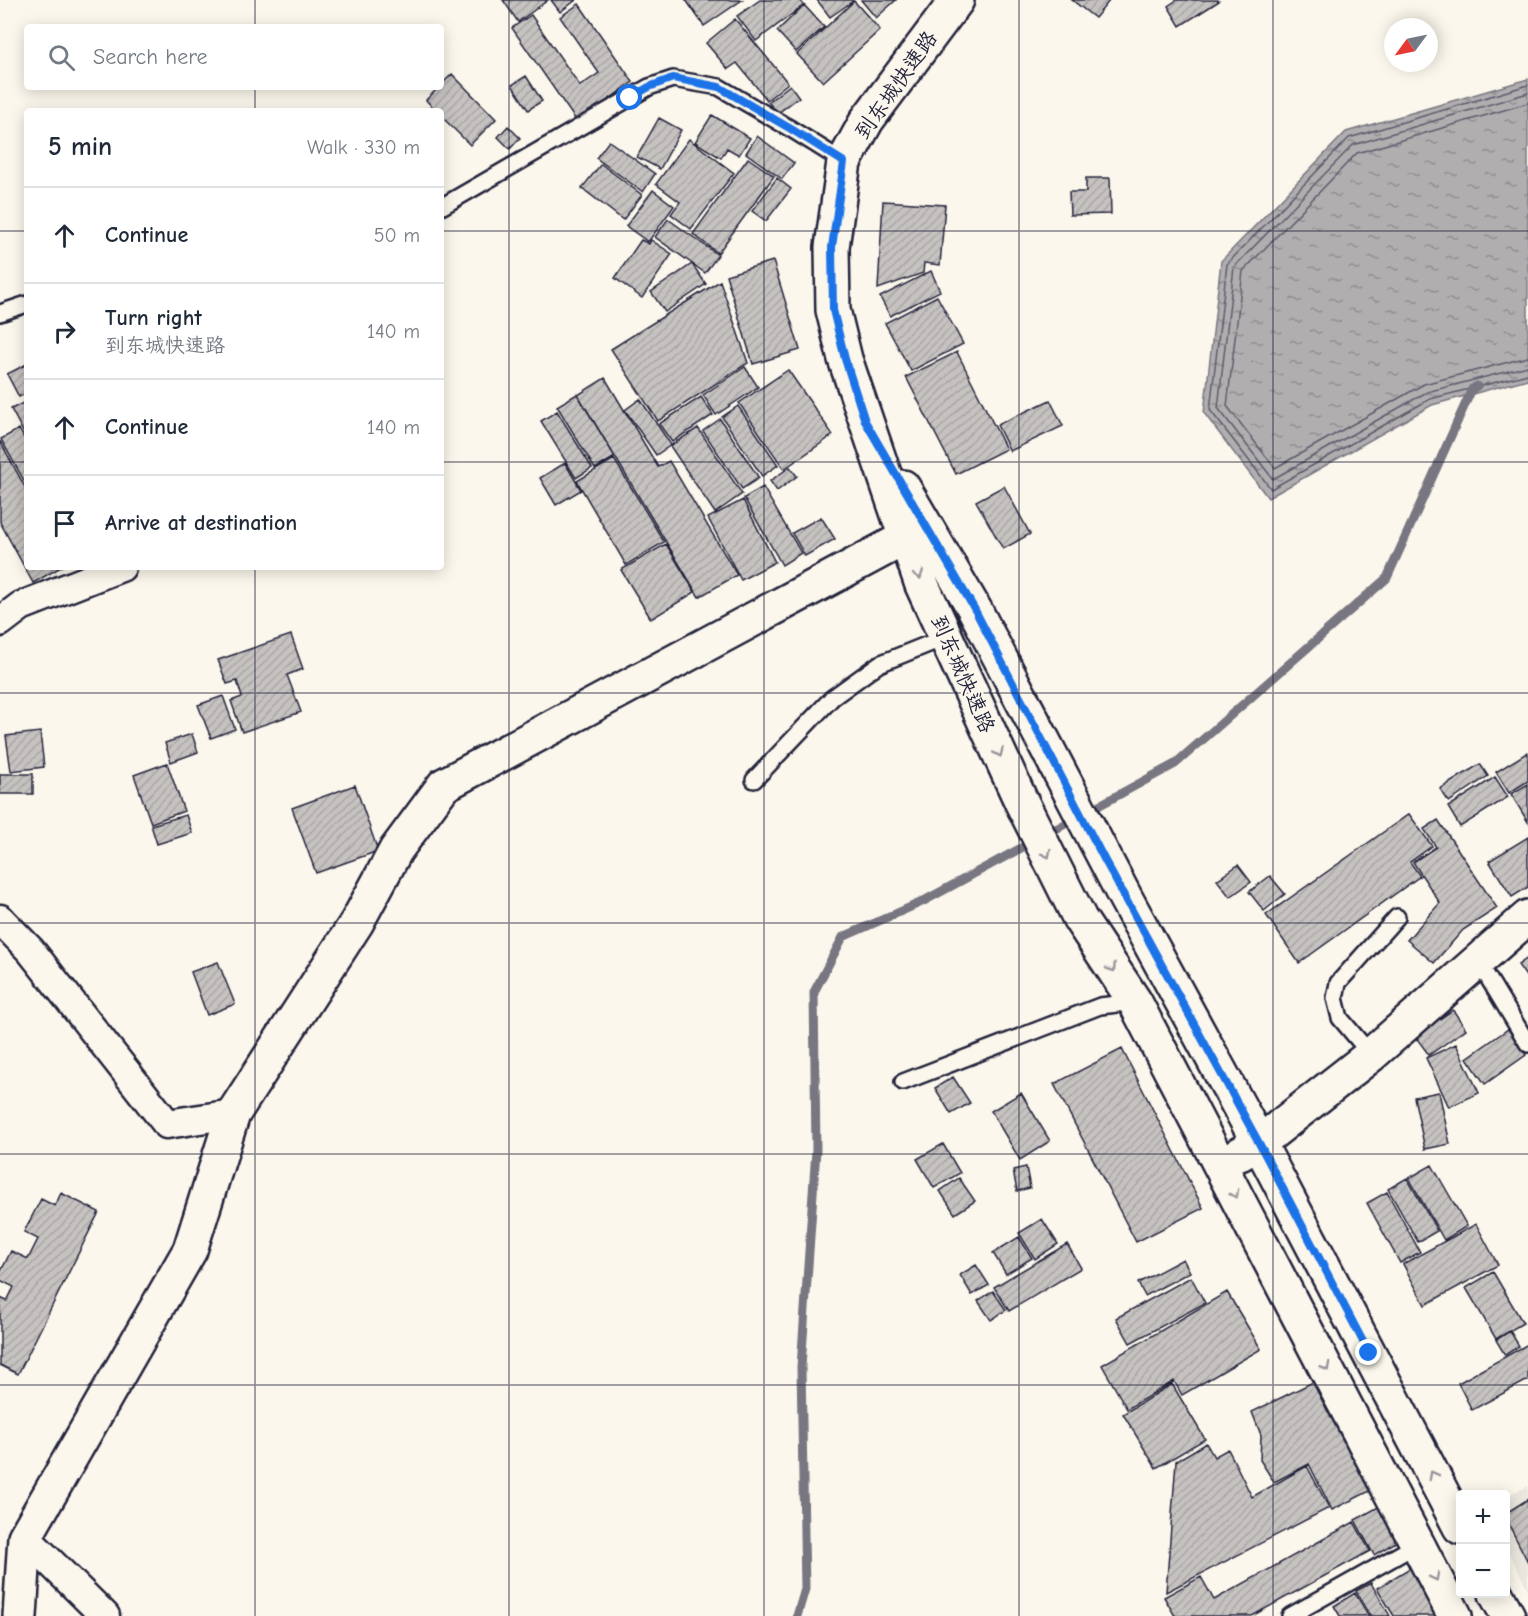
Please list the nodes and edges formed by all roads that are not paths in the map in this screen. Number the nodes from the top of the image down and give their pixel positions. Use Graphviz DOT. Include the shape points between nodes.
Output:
graph roads {
  1 [pos="957,0"];
  2 [pos="844,162"];
  3 [pos="444,205"];
  4 [pos="24,305"];
  5 [pos="0,314"];
  6 [pos="865,421"];
  7 [pos="905,538"];
  8 [pos="113,570"];
  9 [pos="0,622"];
  10 [pos="946,638"];
  11 [pos="754,780"];
  12 [pos="1397,917"];
  13 [pos="1528,917"];
  14 [pos="0,919"];
  15 [pos="1478,961"];
  16 [pos="1135,1002"];
  17 [pos="1528,1044"];
  18 [pos="1371,1055"];
  19 [pos="903,1082"];
  20 [pos="232,1114"];
  21 [pos="1259,1143"];
  22 [pos="1220,1165"];
  23 [pos="1456,1517"];
  24 [pos="25,1537"];
  25 [pos="1418,1544"];
  26 [pos="1499,1598"];
  27 [pos="20,1616"];
  28 [pos="105,1616"];
  29 [pos="1290,1616"];
  30 [pos="1455,1616"];
  31 [pos="1508,1616"];
  1 -- 2 [label="main road, 到东城快速路" via="867,120"];
  2 -- 3 [label="lane" via="719,87 673,78 649,87"];
  2 -- 6 [label="main road, 到东城快速路" via="832,247 833,310"];
  4 -- 5 [label="lane"];
  6 -- 7 [label="main road, 到东城快速路"];
  6 -- 21 [label="main road, 到东城快速路" via="975,610"];
  7 -- 10 [label="main road, 到东城快速路, one-way"];
  7 -- 20 [label="main road" via="444,785 396,850 357,922"];
  8 -- 9 [label="street" via="21,606"];
  10 -- 11 [label="lane" via="879,664 860,677 832,698"];
  10 -- 16 [label="main road, 到东城快速路, one-way" via="1080,919"];
  12 -- 18 [label="lane" via="1338,982 1335,998 1340,1018"];
  13 -- 15 [label="main road"];
  14 -- 20 [label="street" via="31,951 167,1124"];
  15 -- 17 [label="lane"];
  15 -- 18 [label="main road"];
  16 -- 19 [label="lane" via="1100,1006"];
  16 -- 22 [label="main road, 到东城快速路"];
  18 -- 21 [label="main road"];
  20 -- 24 [label="main road" via="190,1250"];
  21 -- 22 [label="main road"];
  23 -- 21 [label="main road, 到东城快速路, one-way"];
  22 -- 25 [label="main road, 到东城快速路, one-way"];
  24 -- 27 [label="main road"];
  24 -- 28 [label="street"];
  25 -- 29 [label="lane"];
  25 -- 30 [label="main road, 到东城快速路, one-way"];
  26 -- 31 [label="main road"];
}
